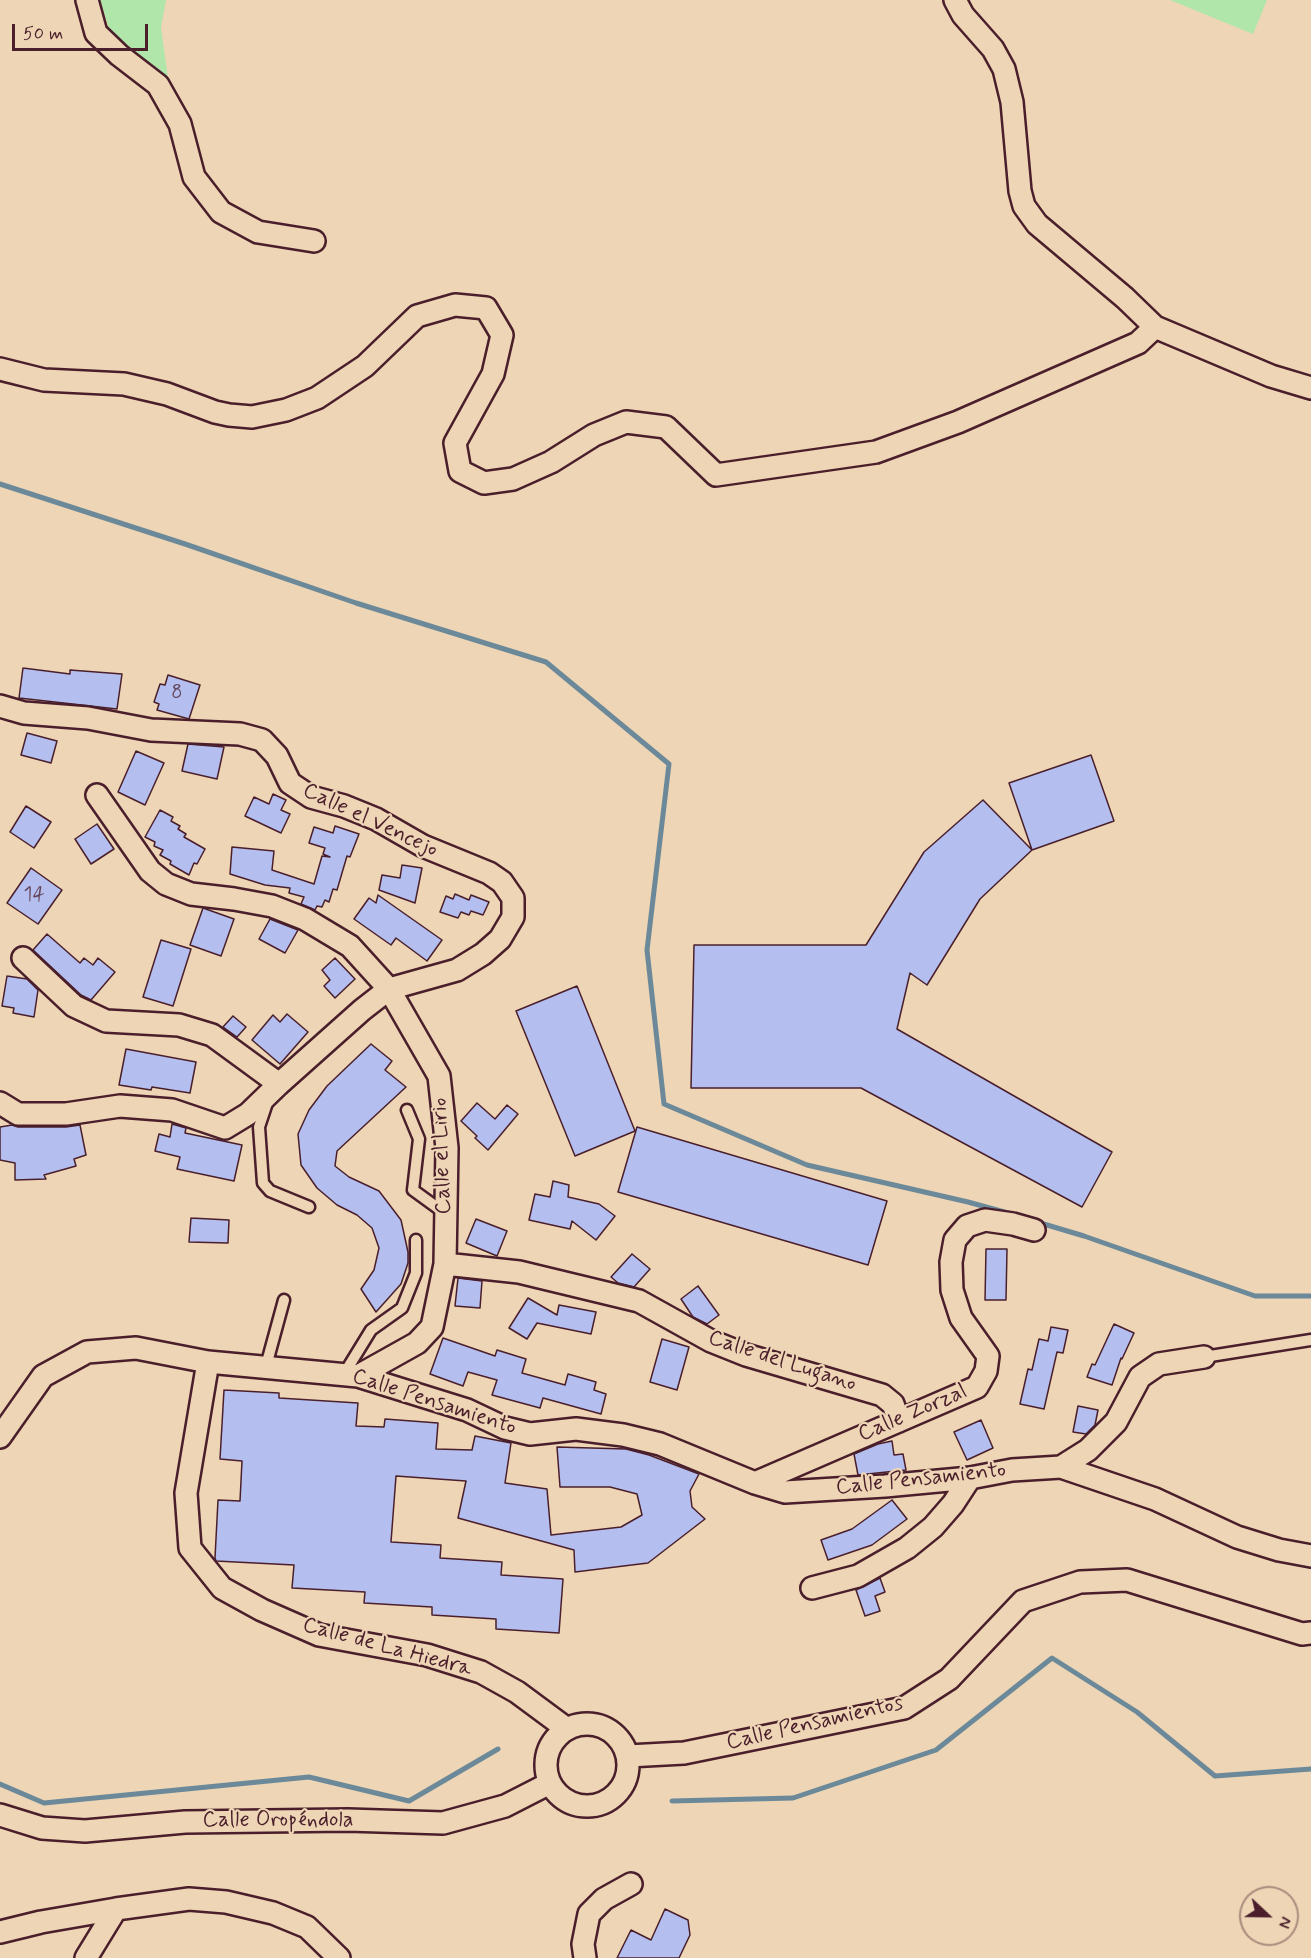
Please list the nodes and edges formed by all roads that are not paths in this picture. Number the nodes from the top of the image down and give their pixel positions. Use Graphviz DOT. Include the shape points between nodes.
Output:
graph roads {
  1 [pos="87,0"];
  2 [pos="955,0"];
  3 [pos="314,241"];
  4 [pos="1155,327"];
  5 [pos="0,369"];
  6 [pos="1311,388"];
  7 [pos="0,706"];
  8 [pos="97,795"];
  9 [pos="23,958"];
  10 [pos="389,989"];
  11 [pos="275,1088"];
  12 [pos="0,1103"];
  13 [pos="407,1110"];
  14 [pos="309,1206"];
  15 [pos="446,1214"];
  16 [pos="1034,1230"];
  17 [pos="416,1240"];
  18 [pos="445,1264"];
  19 [pos="284,1300"];
  20 [pos="1311,1340"];
  21 [pos="1204,1356"];
  22 [pos="208,1362"];
  23 [pos="266,1366"];
  24 [pos="351,1375"];
  25 [pos="899,1421"];
  26 [pos="0,1437"];
  27 [pos="1061,1467"];
  28 [pos="970,1478"];
  29 [pos="755,1483"];
  30 [pos="1311,1556"];
  31 [pos="812,1588"];
  32 [pos="1311,1633"];
  33 [pos="567,1729"];
  34 [pos="628,1756"];
  35 [pos="550,1784"];
  36 [pos="0,1815"];
  37 [pos="631,1884"];
  38 [pos="116,1909"];
  39 [pos="0,1932"];
  40 [pos="86,1958"];
  41 [pos="339,1958"];
  42 [pos="585,1958"];
  1 -- 3 [label="street" via="96,33 158,85 180,124 194,177 221,212 258,232"];
  2 -- 4 [label="street" via="1004,69 1012,102 1024,206 1037,224"];
  4 -- 5 [label="street" via="1138,343 958,422 876,452 716,475 666,427 626,422 513,479 484,483 460,471 455,443 493,374 502,335 486,309 455,305 417,316 365,366 317,398 252,417 215,412 167,394 124,384 44,380"];
  4 -- 6 [label="street" via="1271,376"];
  7 -- 10 [label="street, Calle el Vencejo" via="24,713 88,718 151,730 240,734 262,740 277,756 290,783 311,797 376,819 423,846 502,882 513,898 513,917 492,947 457,970"];
  8 -- 10 [label="street, Calle el Lirio" via="150,871 166,884 191,894 272,906 305,919 350,946"];
  9 -- 11 [label="street" via="74,1006 106,1021 179,1025 212,1035"];
  10 -- 11 [label="street"];
  10 -- 15 [label="street, Calle el Lirio" via="439,1076 447,1148"];
  11 -- 12 [label="street" via="248,1114 225,1128 172,1110 120,1107 66,1114 18,1114"];
  11 -- 14 [label="lane" via="259,1127 262,1183 270,1191"];
  13 -- 15 [label="lane" via="419,1138 413,1190"];
  15 -- 18 [label="street, Calle el Lirio"];
  16 -- 25 [label="street, Calle Zorzal" via="985,1220 967,1226 955,1240 952,1290 961,1318 988,1356 986,1371 977,1387"];
  17 -- 24 [label="lane" via="416,1273 402,1308 371,1330"];
  18 -- 24 [label="street, Calle el Lirio" via="432,1328 417,1343"];
  18 -- 25 [label="street, Calle del Lugano" via="519,1272 639,1301 711,1341 882,1395 893,1404"];
  19 -- 23 [label="lane"];
  20 -- 21 [label="lane"];
  21 -- 27 [label="street" via="1159,1364 1140,1377 1116,1422 1088,1450"];
  22 -- 23 [label="street, Calle Pensamiento"];
  22 -- 26 [label="street, Calle Pensamiento" via="136,1348 87,1352 43,1376"];
  22 -- 33 [label="street, Calle de La Hiedra" via="186,1491 190,1548 222,1588 319,1635 427,1655 481,1672 517,1692"];
  23 -- 24 [label="street, Calle Pensamiento"];
  24 -- 29 [label="street, Calle Pensamiento" via="467,1410 505,1428 530,1434 576,1429 660,1444"];
  25 -- 29 [label="street, Calle Zorzal"];
  27 -- 28 [label="street, Calle Pensamiento" via="1011,1470"];
  27 -- 30 [label="street, Calle Pensamiento" via="1155,1499 1237,1537"];
  28 -- 29 [label="street, Calle Pensamiento" via="785,1492"];
  28 -- 31 [label="street" via="933,1527 907,1548 858,1576"];
  32 -- 34 [label="street, Calle Pensamientos" via="1302,1634 1127,1580 1080,1582 1023,1601 949,1678 904,1708 684,1753"];
  33 -- 34 [label="street" via="598,1724 622,1742"];
  33 -- 35 [label="street" via="555,1738 546,1756"];
  34 -- 35 [label="street" via="623,1785 603,1803 574,1804 558,1795"];
  35 -- 36 [label="street, Calle Oropéndola" via="505,1806 443,1823 185,1822 85,1831 42,1828"];
  37 -- 42 [label="street" via="604,1899 589,1914 583,1944"];
  38 -- 39 [label="street"];
  38 -- 40 [label="street"];
  38 -- 41 [label="street" via="189,1899 226,1902 273,1913 307,1927"];
}
